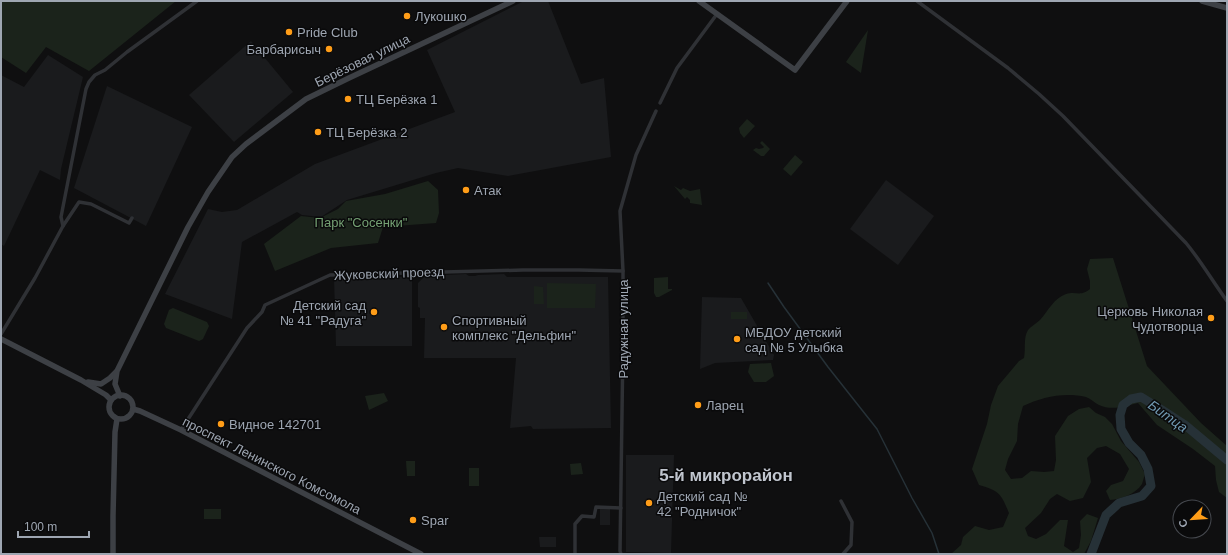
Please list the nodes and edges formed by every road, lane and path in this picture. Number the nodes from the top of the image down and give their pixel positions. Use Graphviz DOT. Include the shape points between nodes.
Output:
graph roads {
  1 [pos="197,1"];
  2 [pos="513,1"];
  3 [pos="699,1"];
  4 [pos="847,1"];
  5 [pos="917,1"];
  6 [pos="1202,1"];
  7 [pos="1227,8"];
  8 [pos="717,14"];
  9 [pos="660,103"];
  10 [pos="656,111"];
  11 [pos="132,218"];
  12 [pos="64,226"];
  13 [pos="623,271"];
  14 [pos="1227,301"];
  15 [pos="1,334"];
  16 [pos="1,339"];
  17 [pos="117,371"];
  18 [pos="81,380"];
  19 [pos="120,396"];
  20 [pos="111,400"];
  21 [pos="133,409"];
  22 [pos="118,419"];
  23 [pos="181,430"];
  24 [pos="841,501"];
  25 [pos="621,508"];
  26 [pos="113,554"];
  27 [pos="421,554"];
  28 [pos="575,554"];
  29 [pos="621,554"];
  30 [pos="843,554"];
  1 -- 12 [label="street" via="88,82 61,217"];
  2 -- 17 [label="street, Берёзовая улица" via="306,99 232,157 188,227"];
  3 -- 8 [label="street"];
  4 -- 8 [label="street" via="795,70"];
  5 -- 14 [label="street" via="1008,68 1063,116 1186,243"];
  6 -- 7 [label="street"];
  8 -- 9 [label="street" via="678,68"];
  10 -- 13 [label="street, Радужная улица" via="636,155 620,211"];
  11 -- 12 [label="street" via="129,223 91,204 79,202"];
  12 -- 15 [label="street"];
  13 -- 23 [label="street, Жуковский проезд" via="523,270 330,275 265,305 247,328"];
  13 -- 25 [label="street, Радужная улица"];
  16 -- 18 [label="street"];
  17 -- 18 [label="street" via="101,384"];
  17 -- 19 [label="street" via="115,379"];
  18 -- 20 [label="street"];
  19 -- 20 [label="street"];
  19 -- 21 [label="street" via="129,398"];
  20 -- 22 [label="street" via="109,411"];
  21 -- 22 [label="street" via="127,418"];
  21 -- 23 [label="street, проспект Ленинского Комсомола"];
  22 -- 26 [label="street" via="115,432"];
  23 -- 27 [label="street, проспект Ленинского Комсомола"];
  24 -- 30 [label="street" via="852,522 850,545"];
  25 -- 28 [label="street" via="596,507 594,517 582,516 575,524"];
  25 -- 29 [label="street, Радужная улица"];
}
